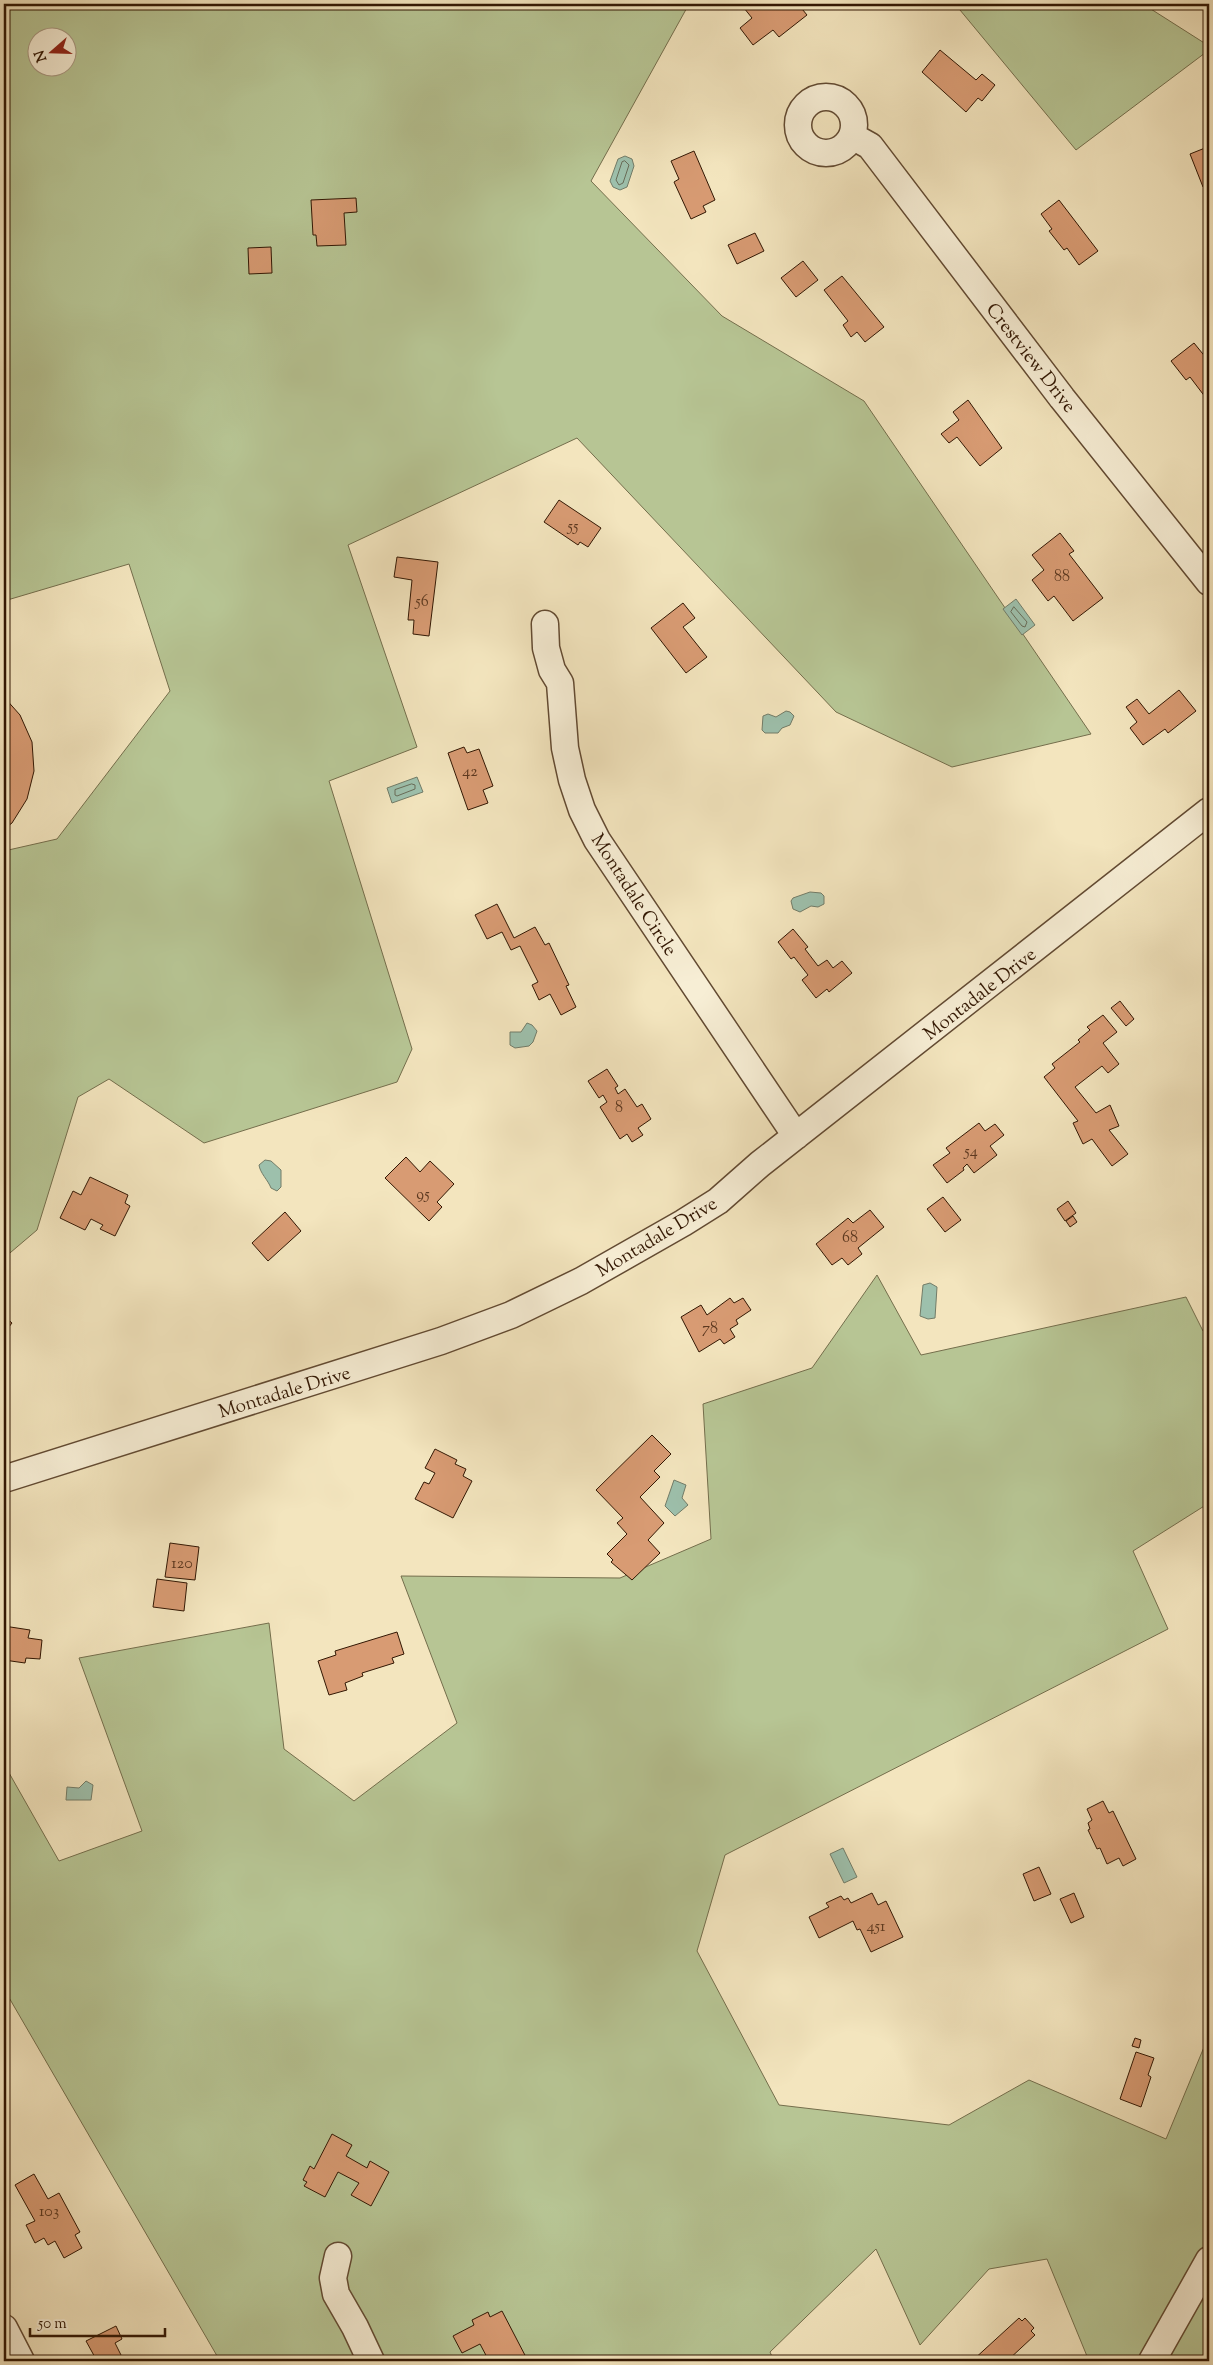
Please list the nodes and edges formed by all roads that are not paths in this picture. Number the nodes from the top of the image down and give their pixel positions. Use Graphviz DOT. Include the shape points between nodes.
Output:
graph roads {
  1 [pos="852,136"];
  2 [pos="1209,582"];
  3 [pos="545,624"];
  4 [pos="1209,811"];
  5 [pos="796,1136"];
  6 [pos="4,1479"];
  7 [pos="338,2256"];
  8 [pos="1209,2262"];
  9 [pos="4,2328"];
  10 [pos="22,2361"];
  11 [pos="371,2361"];
  12 [pos="1152,2361"];
  1 -- 2 [label="street, Crestview Drive" via="870,146 1062,398"];
  3 -- 5 [label="street, Montadale Circle" via="546,648 552,670 560,683 565,748 582,810 597,840"];
  4 -- 5 [label="street, Montadale Drive"];
  5 -- 6 [label="street, Montadale Drive" via="718,1201 581,1281 512,1315 382,1360"];
  7 -- 11 [label="street" via="333,2278 336,2294"];
  8 -- 12 [label="street"];
  9 -- 10 [label="street"];
}
